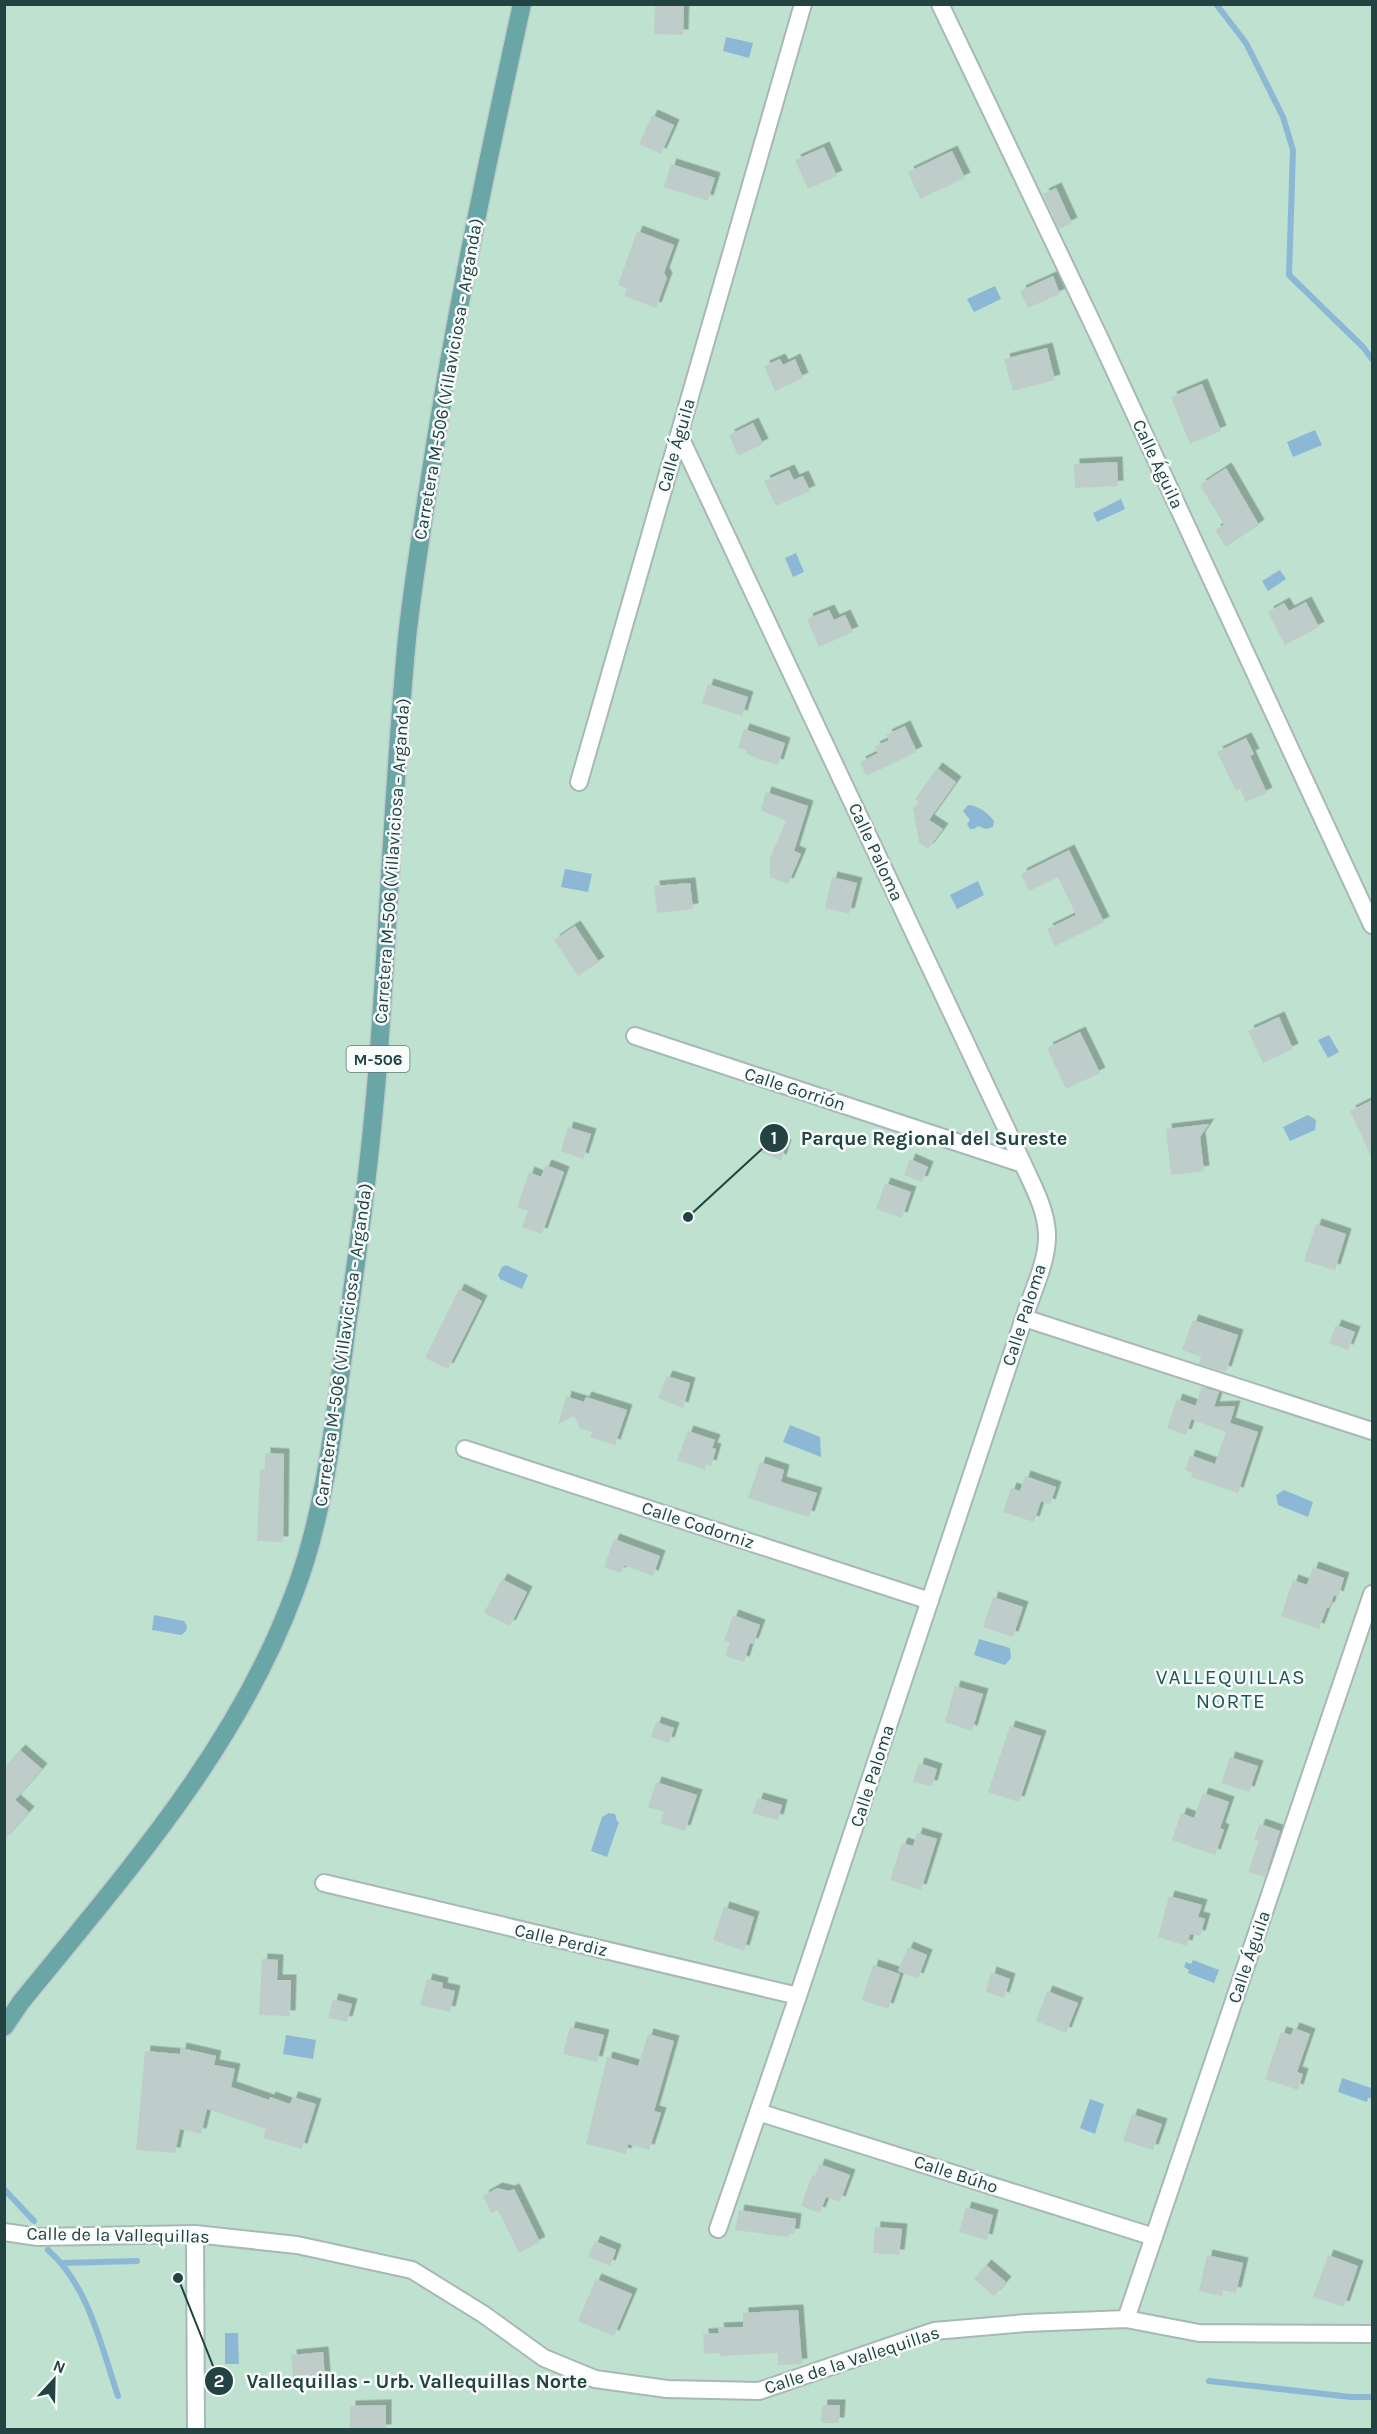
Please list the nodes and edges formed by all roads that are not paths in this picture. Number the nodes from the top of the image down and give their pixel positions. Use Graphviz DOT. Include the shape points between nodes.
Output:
graph roads {
  1 [pos="522,4"];
  2 [pos="803,4"];
  3 [pos="940,4"];
  4 [pos="679,435"];
  5 [pos="579,782"];
  6 [pos="1372,925"];
  7 [pos="634,1036"];
  8 [pos="1023,1164"];
  9 [pos="1024,1318"];
  10 [pos="1372,1431"];
  11 [pos="465,1449"];
  12 [pos="1372,1594"];
  13 [pos="930,1601"];
  14 [pos="324,1883"];
  15 [pos="798,1996"];
  16 [pos="4,2027"];
  17 [pos="758,2112"];
  18 [pos="718,2229"];
  19 [pos="4,2232"];
  20 [pos="195,2234"];
  21 [pos="1154,2237"];
  22 [pos="1126,2319"];
  23 [pos="1372,2334"];
  24 [pos="196,2430"];
  1 -- 16 [label="main road, Carretera M-506 (Villaviciosa - Arganda) / M-506" via="477,212 439,417 415,576 400,728 372,1138 329,1456 315,1528 271,1652 224,1736 146,1848"];
  2 -- 4 [label="street, Calle Águila"];
  3 -- 6 [label="street, Calle Águila"];
  4 -- 5 [label="street, Calle Águila"];
  4 -- 8 [label="street, Calle Paloma"];
  7 -- 8 [label="street, Calle Gorrión"];
  8 -- 9 [label="street, Calle Paloma" via="1037,1194 1047,1233"];
  9 -- 10 [label="street"];
  9 -- 13 [label="street, Calle Paloma"];
  11 -- 13 [label="street, Calle Codorniz"];
  12 -- 21 [label="street, Calle Águila"];
  13 -- 15 [label="street, Calle Paloma"];
  14 -- 15 [label="street, Calle Perdiz"];
  15 -- 17 [label="street, Calle Paloma"];
  17 -- 18 [label="street, Calle Paloma"];
  17 -- 21 [label="street, Calle Búho"];
  19 -- 20 [label="street, Calle de la Vallequillas" via="38,2237"];
  20 -- 22 [label="street, Calle de la Vallequillas" via="297,2245 412,2270 544,2358 595,2379 667,2389 759,2391 934,2331"];
  20 -- 24 [label="street"];
  21 -- 22 [label="street, Calle Águila"];
  22 -- 23 [label="street, Calle de la Vallequillas" via="1199,2333"];
}
